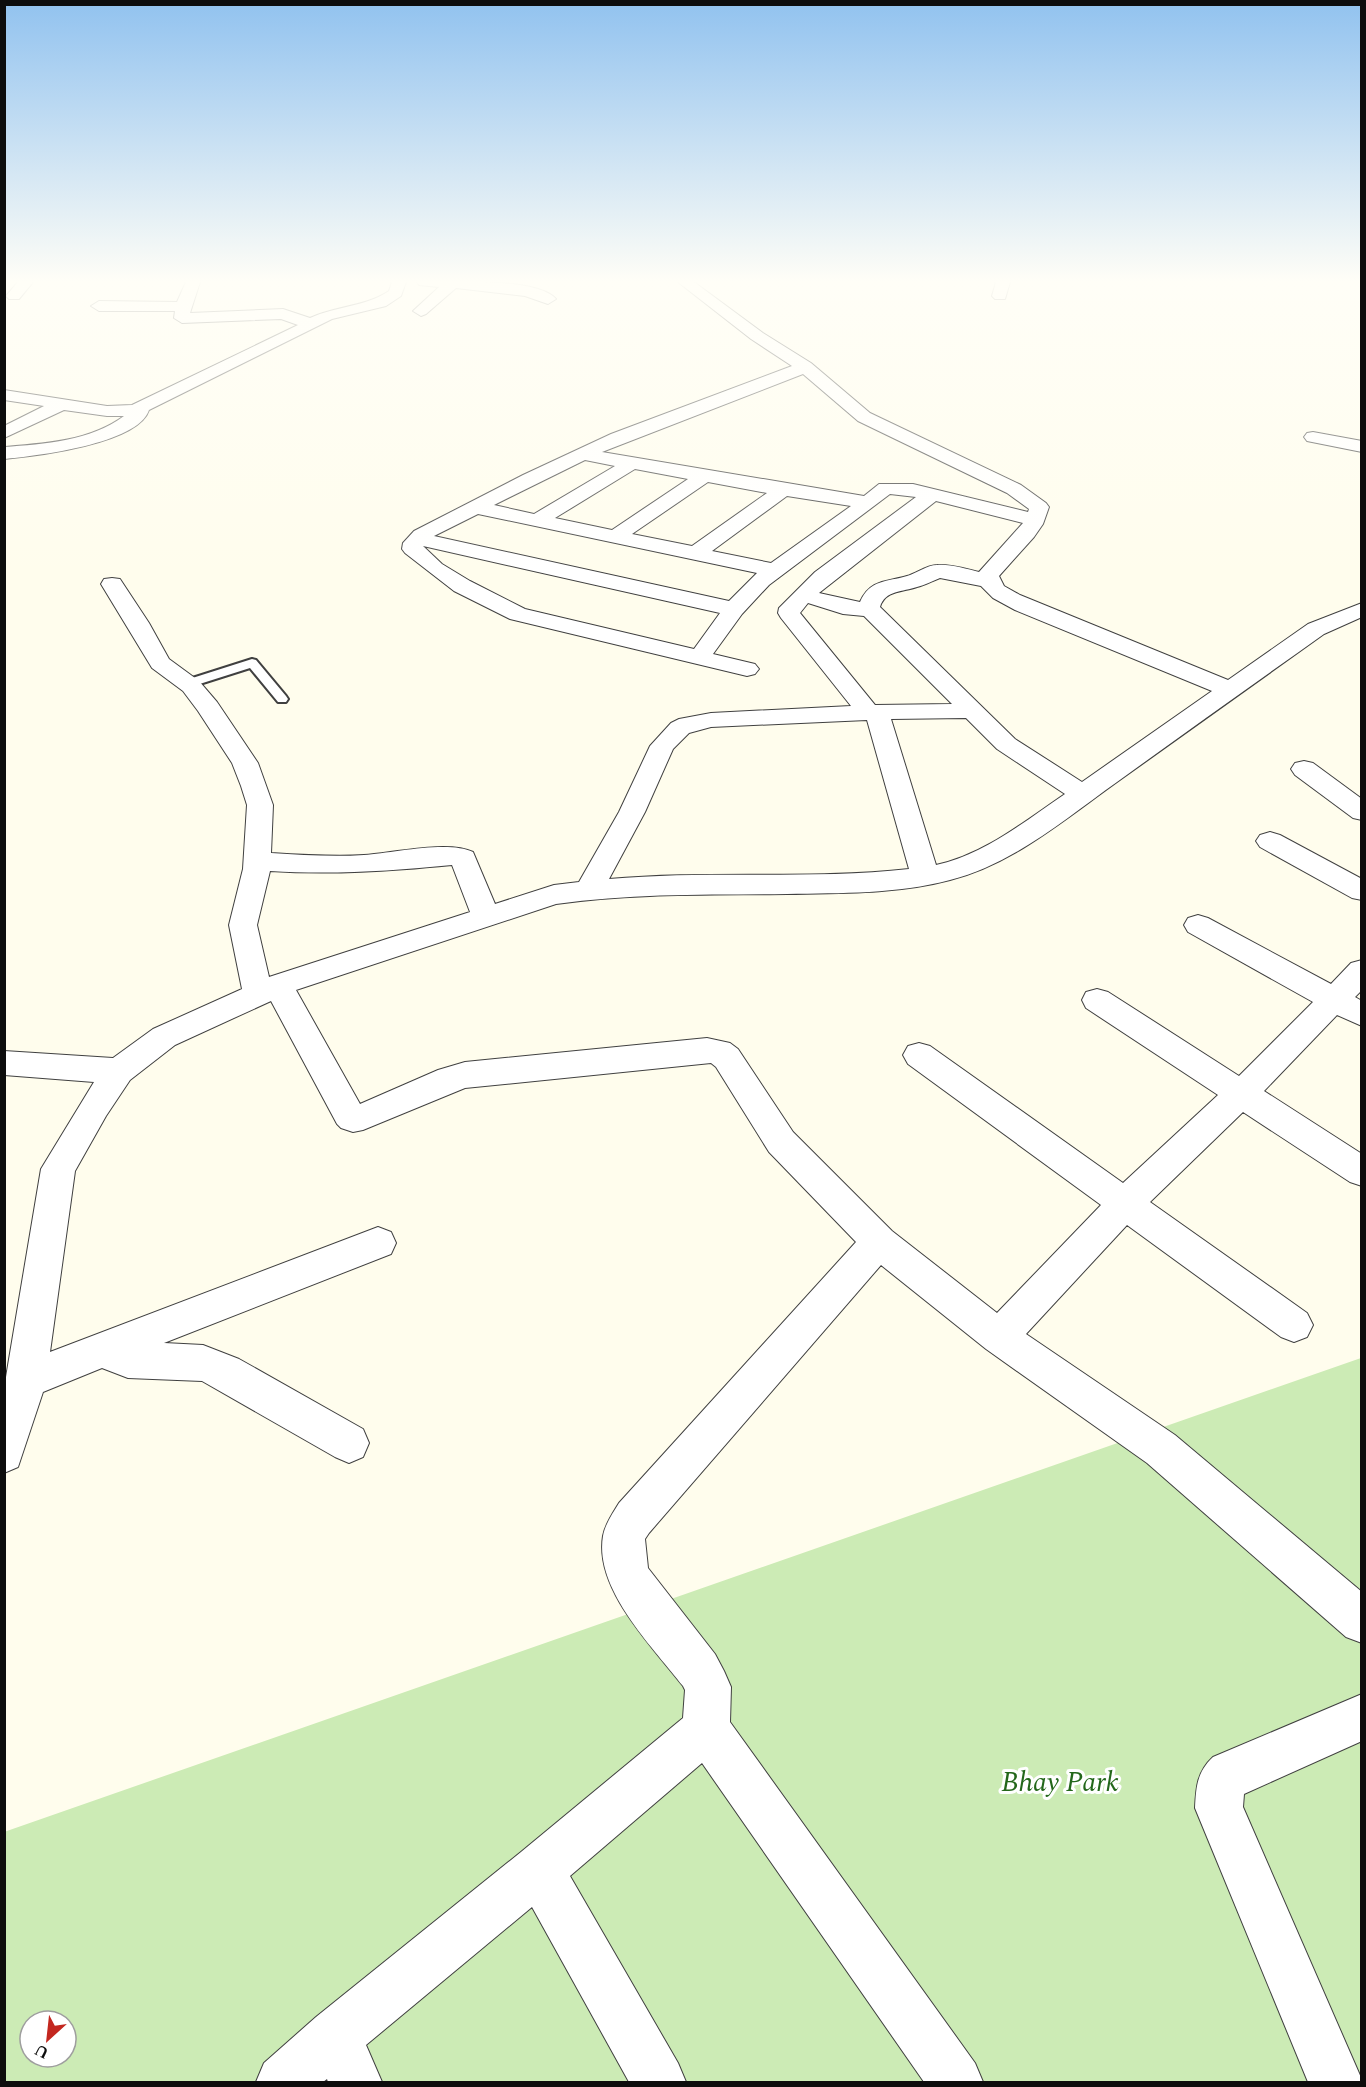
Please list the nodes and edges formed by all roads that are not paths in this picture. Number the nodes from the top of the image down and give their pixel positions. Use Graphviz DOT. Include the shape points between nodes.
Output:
graph roads {
  1 [pos="200,379"];
  2 [pos="773,379"];
  3 [pos="820,379"];
  4 [pos="4,395"];
  5 [pos="62,404"];
  6 [pos="147,406"];
  7 [pos="4,433"];
  8 [pos="1313,437"];
  9 [pos="1362,447"];
  10 [pos="4,453"];
  11 [pos="582,454"];
  12 [pos="631,464"];
  13 [pos="703,477"];
  14 [pos="783,490"];
  15 [pos="930,496"];
  16 [pos="868,503"];
  17 [pos="474,507"];
  18 [pos="537,520"];
  19 [pos="1034,520"];
  20 [pos="616,536"];
  21 [pos="418,538"];
  22 [pos="696,553"];
  23 [pos="525,562"];
  24 [pos="774,570"];
  25 [pos="988,581"];
  26 [pos="112,584"];
  27 [pos="803,595"];
  28 [pos="480,597"];
  29 [pos="734,609"];
  30 [pos="1362,609"];
  31 [pos="871,610"];
  32 [pos="699,657"];
  33 [pos="747,669"];
  34 [pos="187,684"];
  35 [pos="1228,689"];
  36 [pos="282,699"];
  37 [pos="971,711"];
  38 [pos="872,712"];
  39 [pos="1304,769"];
  40 [pos="1082,793"];
  41 [pos="1362,812"];
  42 [pos="1270,841"];
  43 [pos="257,861"];
  44 [pos="925,876"];
  45 [pos="589,889"];
  46 [pos="1362,891"];
  47 [pos="486,917"];
  48 [pos="1198,925"];
  49 [pos="1362,971"];
  50 [pos="268,990"];
  51 [pos="1097,1000"];
  52 [pos="1347,1007"];
  53 [pos="919,1055"];
  54 [pos="4,1063"];
  55 [pos="119,1071"];
  56 [pos="1242,1094"];
  57 [pos="1362,1172"];
  58 [pos="1125,1203"];
  59 [pos="879,1242"];
  60 [pos="378,1243"];
  61 [pos="1294,1325"];
  62 [pos="999,1337"];
  63 [pos="102,1350"];
  64 [pos="27,1380"];
  65 [pos="349,1443"];
  66 [pos="4,1453"];
  67 [pos="1362,1621"];
  68 [pos="1362,1717"];
  69 [pos="706,1729"];
  70 [pos="539,1870"];
  71 [pos="335,2036"];
  72 [pos="284,2082"];
  73 [pos="355,2082"];
  74 [pos="658,2082"];
  75 [pos="956,2082"];
  76 [pos="1335,2082"];
  1 -- 6 [label="street"];
  2 -- 11 [label="street"];
  3 -- 19 [label="street" via="864,417 1026,496 1039,507"];
  4 -- 5 [label="street"];
  5 -- 6 [label="street" via="107,411"];
  5 -- 7 [label="street"];
  6 -- 10 [label="street" via="134,418 82,442"];
  8 -- 9 [label="street"];
  11 -- 12 [label="street"];
  11 -- 17 [label="street"];
  12 -- 13 [label="street"];
  12 -- 18 [label="street"];
  13 -- 14 [label="street"];
  13 -- 20 [label="street"];
  14 -- 16 [label="street"];
  14 -- 22 [label="street"];
  15 -- 16 [label="street" via="886,488"];
  15 -- 19 [label="street"];
  15 -- 27 [label="street"];
  16 -- 24 [label="street"];
  17 -- 18 [label="street"];
  17 -- 21 [label="street"];
  18 -- 20 [label="street"];
  19 -- 25 [label="street" via="988,575"];
  20 -- 22 [label="street"];
  21 -- 23 [label="street"];
  21 -- 28 [label="street" via="412,549 417,554"];
  22 -- 24 [label="street"];
  23 -- 28 [label="street"];
  23 -- 29 [label="street"];
  24 -- 29 [label="street"];
  25 -- 31 [label="street" via="937,571 909,583 889,585 868,605"];
  25 -- 35 [label="street" via="995,590 1023,605"];
  26 -- 34 [label="street" via="160,663"];
  27 -- 31 [label="street" via="843,608"];
  27 -- 38 [label="street" via="789,614"];
  28 -- 32 [label="street" via="518,614"];
  29 -- 32 [label="street"];
  30 -- 35 [label="street" via="1316,629"];
  31 -- 37 [label="street"];
  32 -- 33 [label="street"];
  34 -- 36 [label="lane" via="252,663"];
  34 -- 43 [label="street" via="197,692 245,763 260,805"];
  35 -- 40 [label="street"];
  37 -- 38 [label="street"];
  37 -- 40 [label="street" via="1006,744"];
  38 -- 44 [label="street"];
  38 -- 45 [label="street" via="711,720 680,728 662,746 632,812"];
  39 -- 41 [label="street"];
  40 -- 44 [label="street" via="987,857"];
  42 -- 46 [label="street"];
  43 -- 47 [label="street" via="363,864 457,855 463,858"];
  43 -- 50 [label="street" via="243,925"];
  44 -- 45 [label="street" via="800,885 650,884"];
  45 -- 47 [label="street" via="554,895"];
  47 -- 50 [label="street"];
  48 -- 52 [label="street"];
  49 -- 52 [label="street"];
  50 -- 55 [label="street" via="164,1036"];
  50 -- 59 [label="street" via="353,1119 465,1075 707,1050 719,1052 727,1058 774,1134"];
  51 -- 56 [label="street"];
  52 -- 56 [label="street"];
  53 -- 58 [label="street"];
  54 -- 55 [label="street"];
  55 -- 64 [label="street" via="58,1169"];
  56 -- 57 [label="street"];
  56 -- 58 [label="street"];
  58 -- 61 [label="street"];
  58 -- 62 [label="street"];
  59 -- 62 [label="street"];
  59 -- 69 [label="street" via="634,1518 624,1535 629,1576 708,1687"];
  60 -- 63 [label="street"];
  62 -- 67 [label="street" via="1161,1449"];
  63 -- 64 [label="street"];
  63 -- 65 [label="street" via="128,1360 203,1364 225,1372"];
  64 -- 66 [label="street"];
  68 -- 76 [label="street" via="1230,1774 1220,1783 1219,1808"];
  69 -- 70 [label="street"];
  69 -- 75 [label="street"];
  70 -- 71 [label="street"];
  70 -- 74 [label="street"];
  71 -- 72 [label="street"];
  71 -- 73 [label="street"];
}
